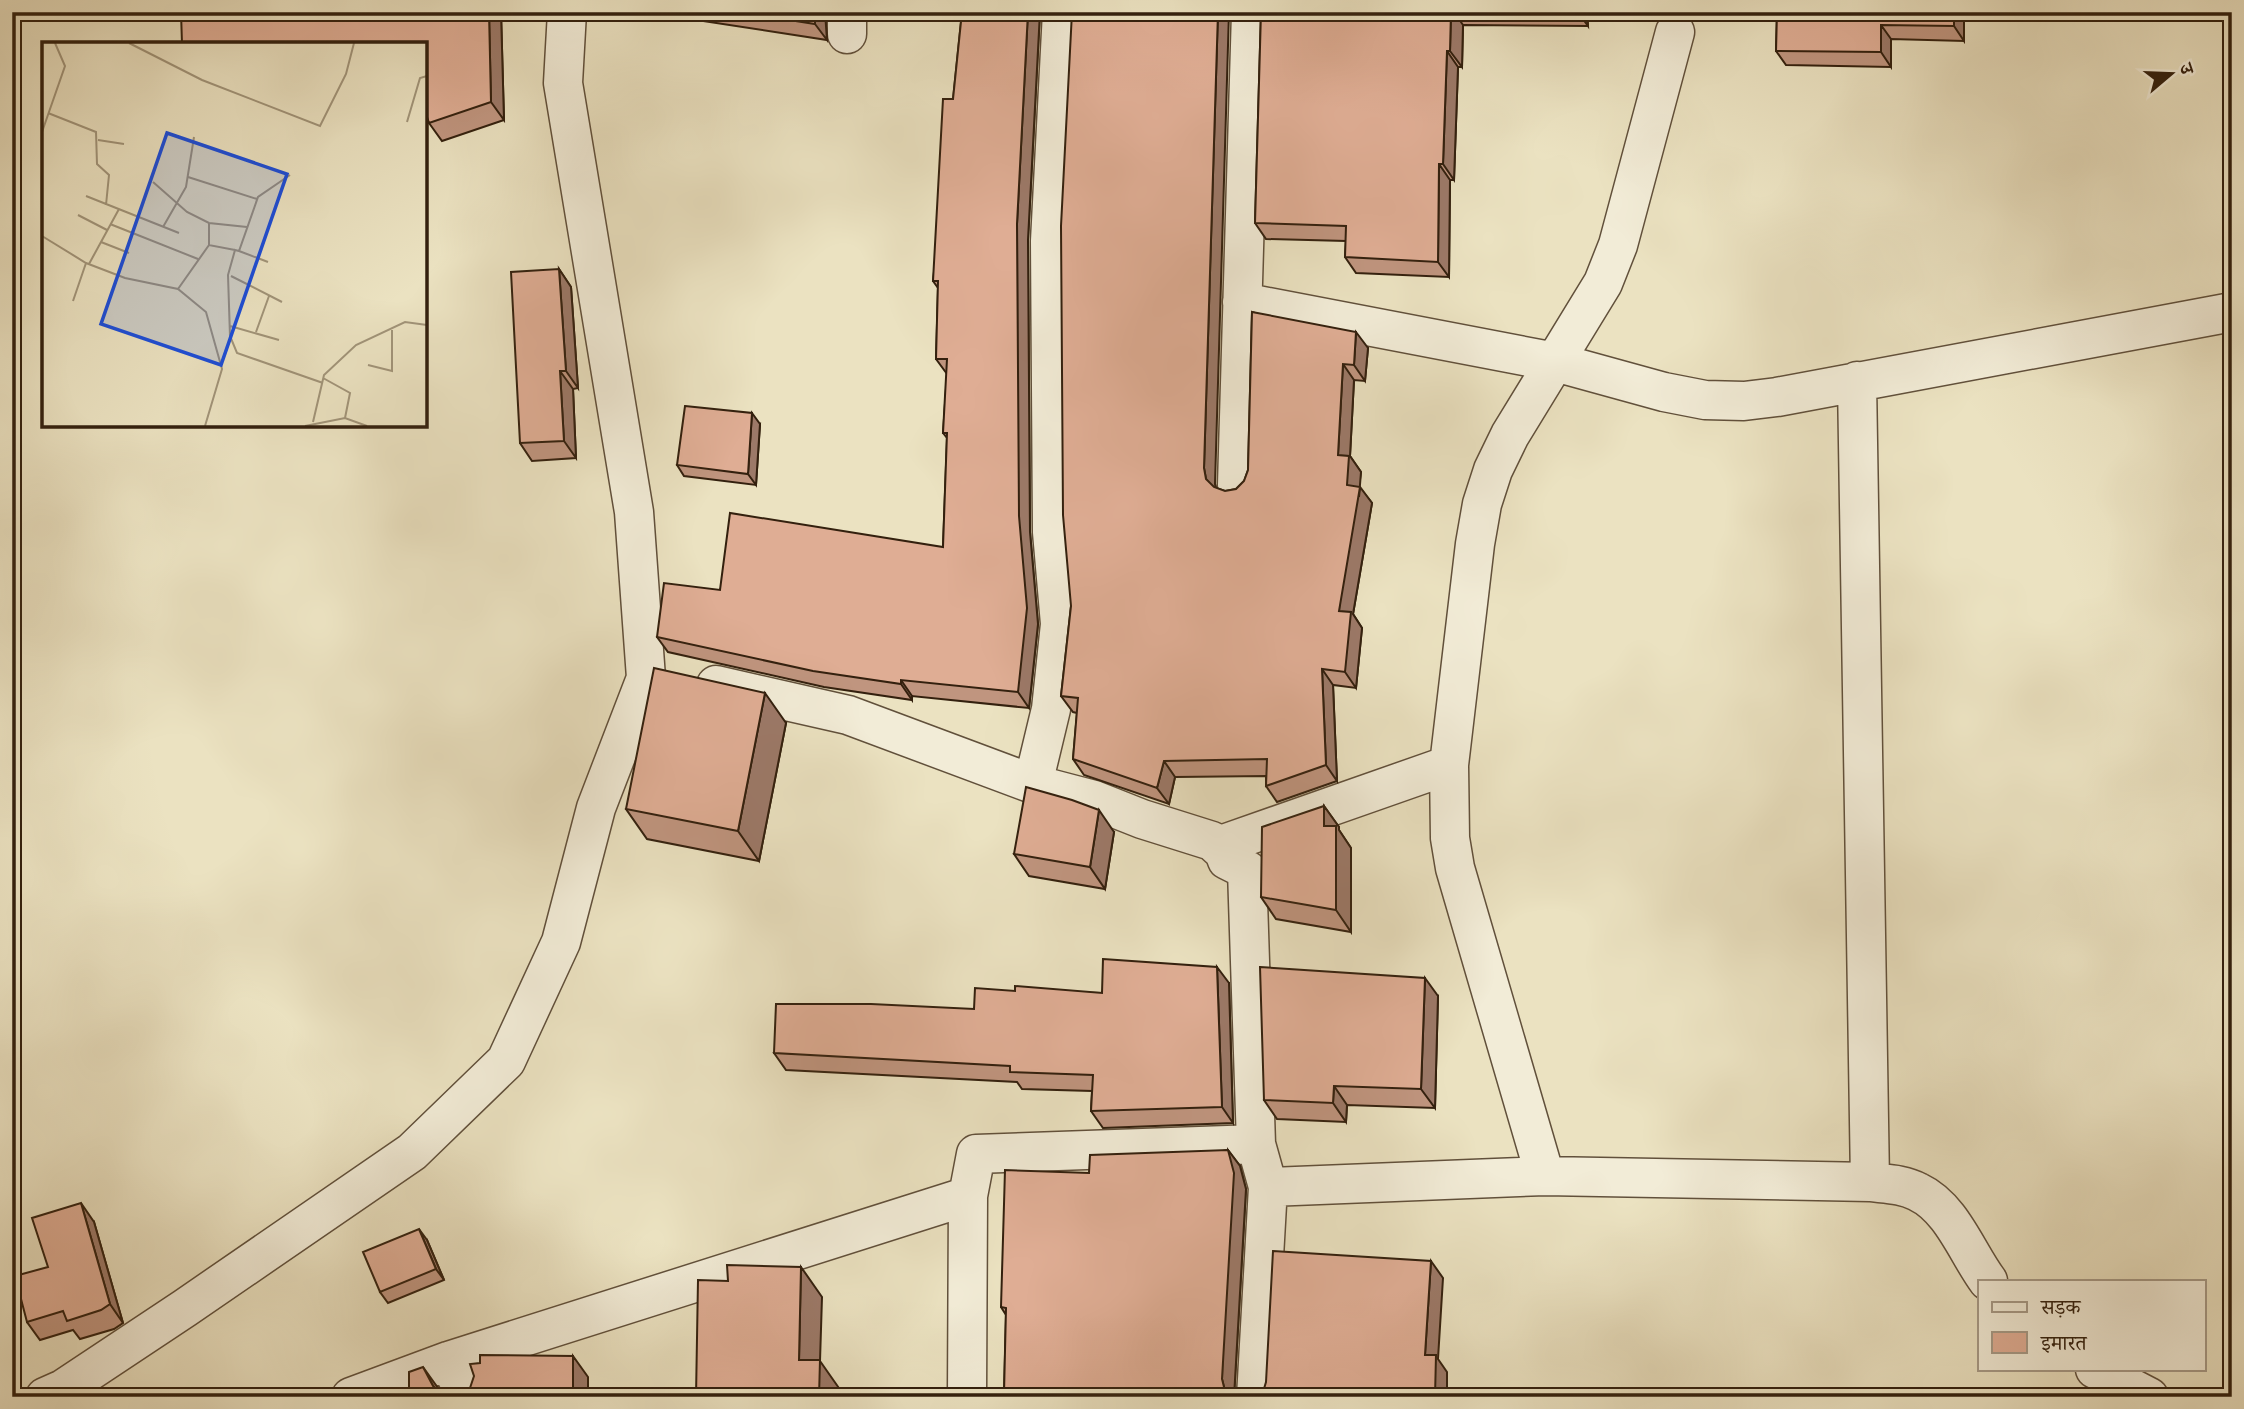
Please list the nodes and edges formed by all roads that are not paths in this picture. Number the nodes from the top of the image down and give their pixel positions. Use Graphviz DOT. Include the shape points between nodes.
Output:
graph roads {
  1 [pos="566,12"];
  2 [pos="1062,12"];
  3 [pos="1251,12"];
  4 [pos="1675,32"];
  5 [pos="1242,302"];
  6 [pos="2232,312"];
  7 [pos="1555,362"];
  8 [pos="1857,381"];
  9 [pos="1237,485"];
  10 [pos="646,678"];
  11 [pos="1450,765"];
  12 [pos="1033,784"];
  13 [pos="1218,846"];
  14 [pos="1256,1144"];
  15 [pos="1545,1176"];
  16 [pos="1870,1182"];
  17 [pos="1268,1187"];
  18 [pos="968,1196"];
  19 [pos="1987,1280"];
  20 [pos="448,1361"];
  21 [pos="2097,1370"];
  22 [pos="45,1397"];
  23 [pos="351,1397"];
  24 [pos="467,1397"];
  25 [pos="967,1397"];
  26 [pos="1256,1397"];
  27 [pos="2149,1397"];
  1 -- 10 [label="street" via="563,83 634,512"];
  2 -- 12 [label="street" via="1050,242 1052,532 1060,624 1051,709"];
  3 -- 5 [label="street"];
  4 -- 7 [label="street" via="1618,245 1603,283"];
  5 -- 7 [label="street"];
  5 -- 9 [label="street"];
  6 -- 8 [label="street"];
  7 -- 8 [label="street" via="1705,400 1744,401"];
  7 -- 11 [label="street" via="1510,435 1482,504"];
  8 -- 16 [label="street"];
  10 -- 12 [label="street" via="669,674 848,715"];
  10 -- 22 [label="street" via="596,808 561,942 506,1061 412,1152 185,1308"];
  11 -- 13 [label="street"];
  11 -- 15 [label="street" via="1450,838 1455,868"];
  12 -- 13 [label="street" via="1094,800"];
  13 -- 14 [label="street" via="1227,859 1247,870"];
  14 -- 17 [label="street"];
  14 -- 18 [label="street" via="976,1154"];
  15 -- 16 [label="street"];
  15 -- 17 [label="street"];
  16 -- 19 [label="street" via="1899,1185 1935,1203"];
  17 -- 26 [label="street"];
  18 -- 20 [label="street"];
  18 -- 25 [label="street"];
  20 -- 23 [label="street"];
  20 -- 24 [label="street"];
  21 -- 27 [label="street"];
}
